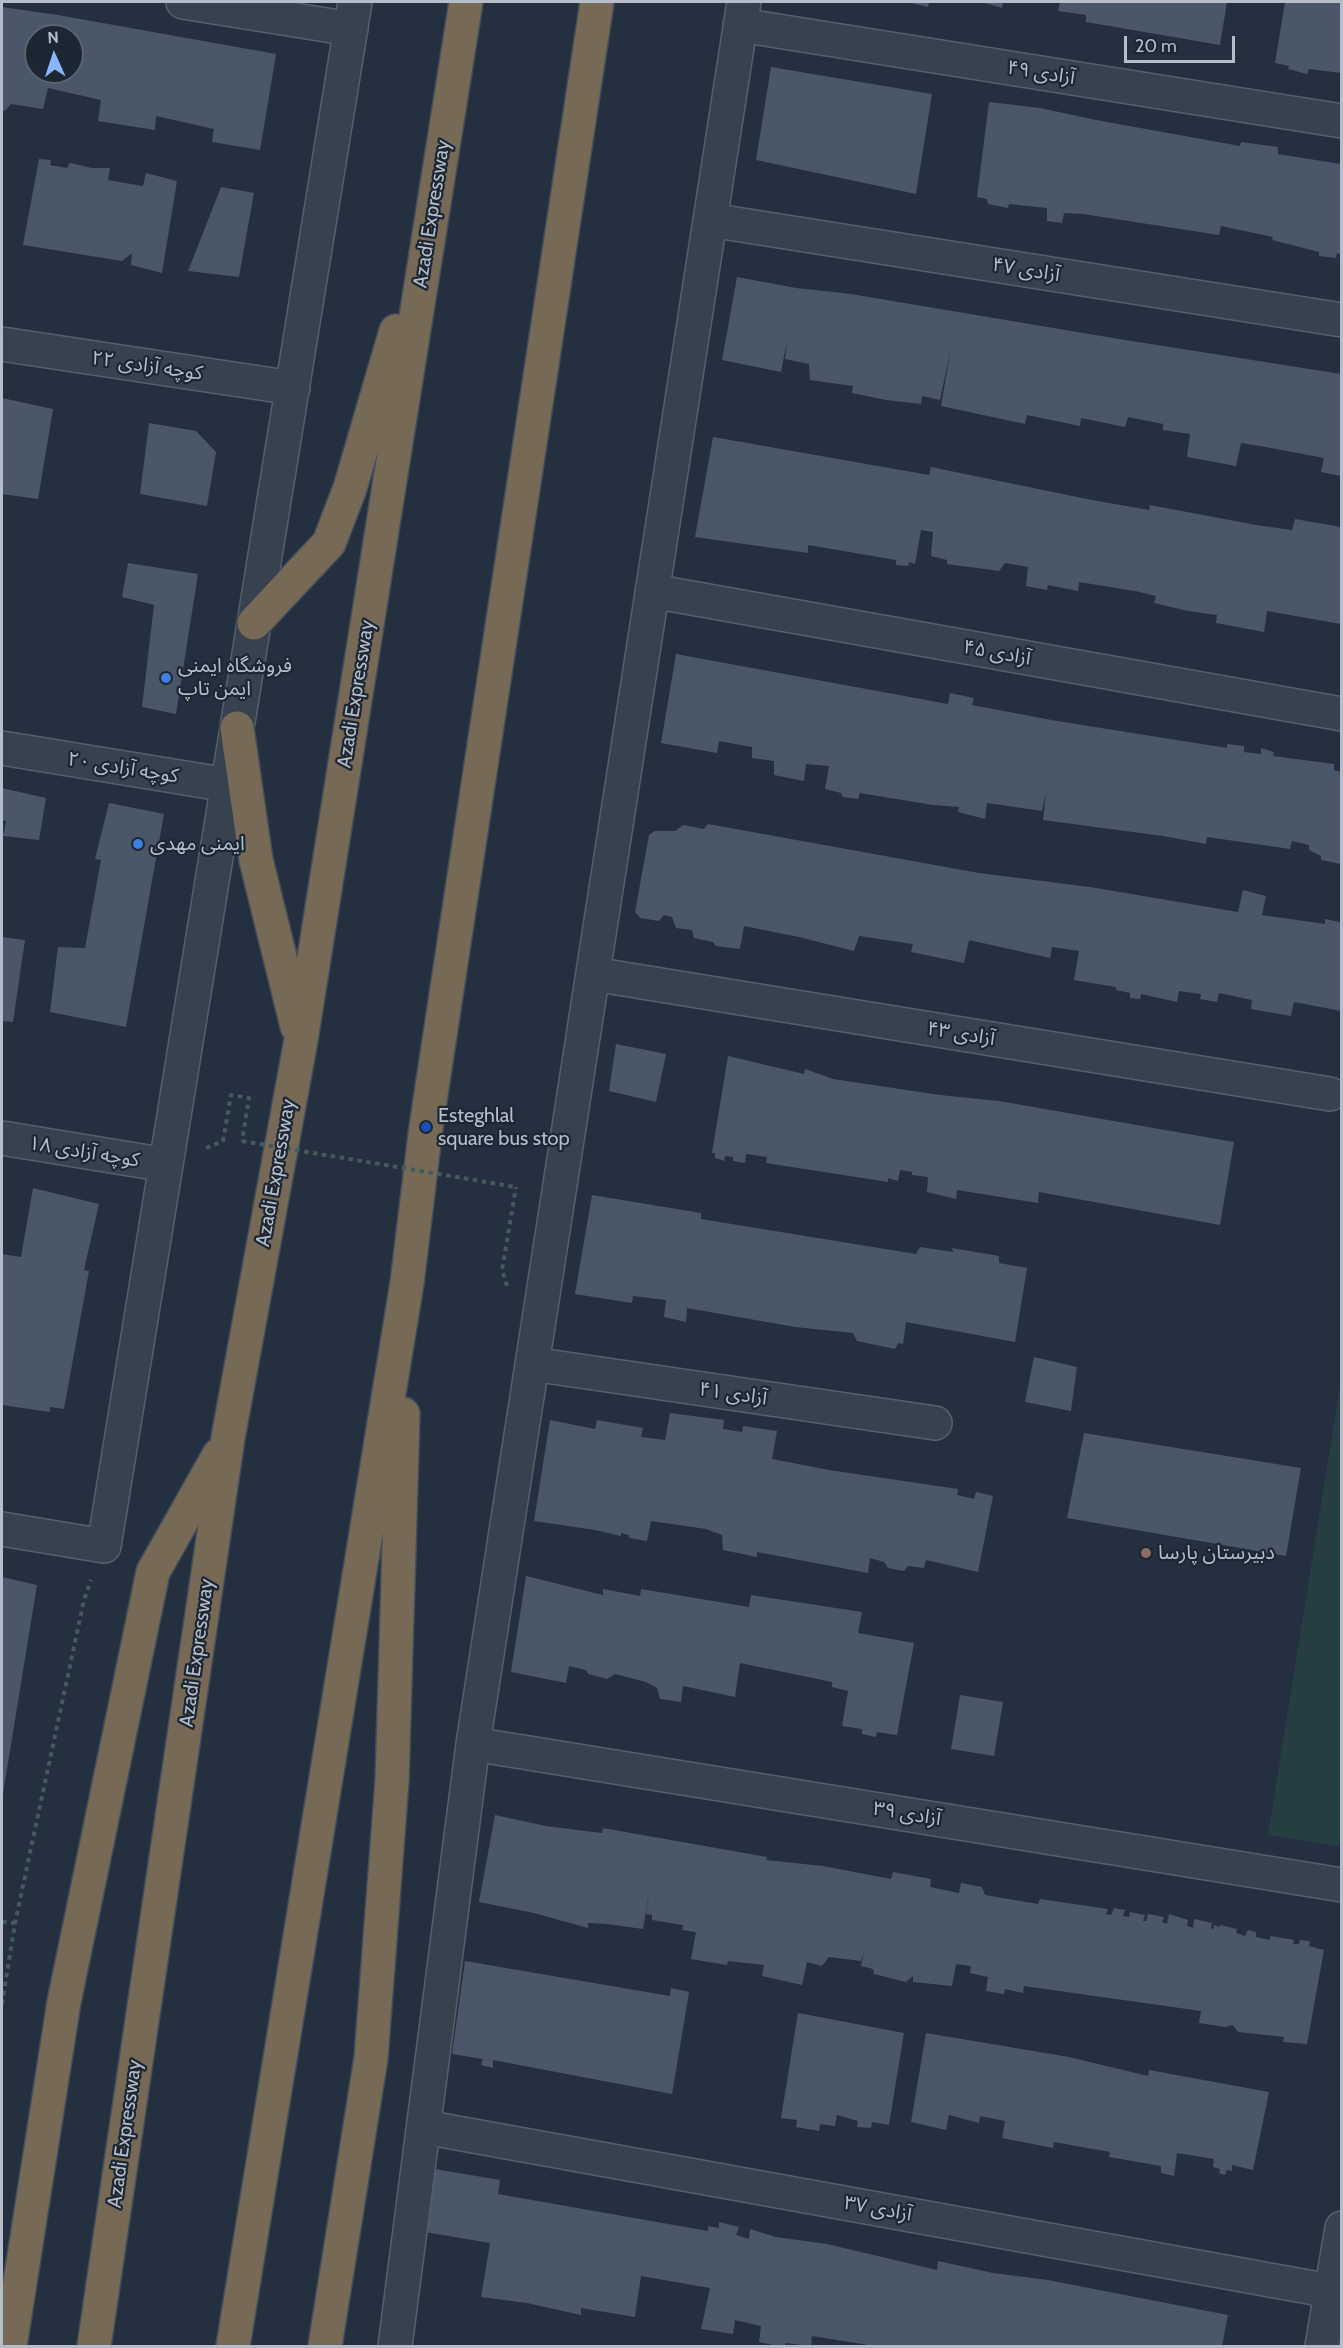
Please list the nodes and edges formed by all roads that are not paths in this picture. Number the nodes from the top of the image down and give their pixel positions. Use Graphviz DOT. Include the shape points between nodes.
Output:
graph roads {
  1 [pos="183,2"];
  2 [pos="466,2"];
  3 [pos="597,2"];
  4 [pos="742,13"];
  5 [pos="353,15"];
  6 [pos="1341,121"];
  7 [pos="435,197"];
  8 [pos="710,220"];
  9 [pos="1341,320"];
  10 [pos="2,344"];
  11 [pos="293,388"];
  12 [pos="652,591"];
  13 [pos="254,623"];
  14 [pos="1341,714"];
  15 [pos="237,728"];
  16 [pos="2,748"];
  17 [pos="237,785"];
  18 [pos="592,974"];
  19 [pos="301,1040"];
  20 [pos="1330,1094"];
  21 [pos="2,1138"];
  22 [pos="166,1165"];
  23 [pos="407,1283"];
  24 [pos="532,1364"];
  25 [pos="935,1423"];
  26 [pos="228,1438"];
  27 [pos="2,1529"];
  28 [pos="473,1744"];
  29 [pos="1341,1885"];
  30 [pos="424,2127"];
  31 [pos="1341,2228"];
  32 [pos="1336,2293"];
  33 [pos="10,2346"];
  34 [pos="94,2346"];
  35 [pos="233,2346"];
  36 [pos="325,2346"];
  37 [pos="395,2346"];
  38 [pos="1322,2346"];
  1 -- 5 [label="street"];
  2 -- 7 [label="highway, Azadi Expressway"];
  3 -- 23 [label="highway" via="426,1126"];
  4 -- 6 [label="street, ۴۹ آزادی"];
  4 -- 8 [label="street"];
  5 -- 11 [label="street"];
  7 -- 13 [label="highway" via="350,488 329,543"];
  7 -- 19 [label="highway, Azadi Expressway"];
  8 -- 9 [label="street, ۴۷ آزادی"];
  8 -- 12 [label="street"];
  10 -- 11 [label="street, کوچه آزادی ۲۲"];
  11 -- 13 [label="street"];
  12 -- 14 [label="street, ۴۵ آزادی"];
  12 -- 18 [label="street"];
  13 -- 15 [label="street"];
  15 -- 17 [label="highway"];
  16 -- 17 [label="street, کوچه آزادی ۲۰"];
  17 -- 19 [label="highway"];
  17 -- 22 [label="street"];
  18 -- 20 [label="street, ۴۳ آزادی"];
  18 -- 24 [label="street"];
  19 -- 26 [label="highway, Azadi Expressway"];
  21 -- 22 [label="street, کوچه آزادی ۱۸"];
  22 -- 27 [label="street" via="104,1546"];
  23 -- 35 [label="highway"];
  23 -- 36 [label="highway" via="392,1781 372,2046"];
  24 -- 25 [label="street, ۴۱ آزادی"];
  24 -- 28 [label="street"];
  26 -- 33 [label="highway" via="153,1572 64,2002"];
  26 -- 34 [label="highway, Azadi Expressway"];
  28 -- 29 [label="street, ۳۹ آزادی"];
  28 -- 30 [label="street"];
  30 -- 32 [label="street, ۳۷ آزادی"];
  30 -- 37 [label="street"];
  31 -- 32 [label="street"];
  32 -- 38 [label="street"];
}
